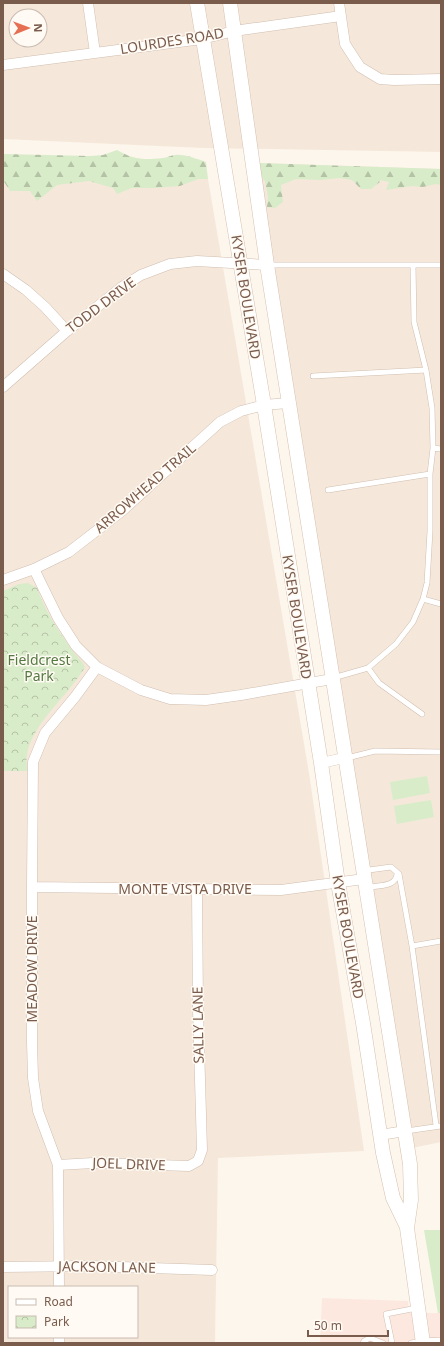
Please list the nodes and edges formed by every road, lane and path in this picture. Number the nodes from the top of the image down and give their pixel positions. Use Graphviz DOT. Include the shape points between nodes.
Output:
graph roads {
  1 [pos="88,3"];
  2 [pos="197,3"];
  3 [pos="230,3"];
  4 [pos="339,3"];
  5 [pos="341,16"];
  6 [pos="234,31"];
  7 [pos="202,39"];
  8 [pos="95,53"];
  9 [pos="3,65"];
  10 [pos="441,80"];
  11 [pos="241,263"];
  12 [pos="267,265"];
  13 [pos="413,265"];
  14 [pos="441,265"];
  15 [pos="3,274"];
  16 [pos="66,331"];
  17 [pos="426,370"];
  18 [pos="313,376"];
  19 [pos="3,387"];
  20 [pos="288,403"];
  21 [pos="264,405"];
  22 [pos="433,448"];
  23 [pos="441,448"];
  24 [pos="430,474"];
  25 [pos="328,490"];
  26 [pos="34,569"];
  27 [pos="3,580"];
  28 [pos="423,599"];
  29 [pos="441,604"];
  30 [pos="98,667"];
  31 [pos="368,668"];
  32 [pos="332,679"];
  33 [pos="308,684"];
  34 [pos="422,714"];
  35 [pos="441,752"];
  36 [pos="344,758"];
  37 [pos="321,763"];
  38 [pos="397,874"];
  39 [pos="364,879"];
  40 [pos="338,883"];
  41 [pos="32,887"];
  42 [pos="197,889"];
  43 [pos="441,941"];
  44 [pos="412,946"];
  45 [pos="439,1125"];
  46 [pos="405,1131"];
  47 [pos="380,1135"];
  48 [pos="198,1161"];
  49 [pos="58,1165"];
  50 [pos="407,1228"];
  51 [pos="59,1266"];
  52 [pos="3,1267"];
  53 [pos="212,1270"];
  54 [pos="59,1286"];
  55 [pos="418,1308"];
  56 [pos="441,1340"];
  57 [pos="419,1342"];
  58 [pos="363,1343"];
  59 [pos="383,1343"];
  60 [pos="392,1343"];
  1 -- 8 [label="street"];
  2 -- 7 [label="street, KYSER BOULEVARD"];
  3 -- 6 [label="street, KYSER BOULEVARD"];
  4 -- 5 [label="street"];
  5 -- 6 [label="street, LOURDES ROAD"];
  5 -- 10 [label="street" via="346,44 360,67 380,79"];
  6 -- 7 [label="street, LOURDES ROAD"];
  6 -- 12 [label="street, KYSER BOULEVARD"];
  7 -- 8 [label="street, LOURDES ROAD"];
  7 -- 11 [label="street, KYSER BOULEVARD"];
  8 -- 9 [label="street, LOURDES ROAD"];
  11 -- 12 [label="street, TODD DRIVE"];
  11 -- 16 [label="street, TODD DRIVE" via="197,261 170,264 141,275"];
  11 -- 21 [label="street, KYSER BOULEVARD"];
  12 -- 13 [label="lane"];
  12 -- 20 [label="street, KYSER BOULEVARD"];
  13 -- 14 [label="lane"];
  13 -- 17 [label="lane" via="414,322"];
  15 -- 16 [label="street" via="36,298"];
  16 -- 19 [label="street, TODD DRIVE"];
  17 -- 18 [label="lane"];
  17 -- 22 [label="lane" via="432,408"];
  20 -- 21 [label="street, ARROWHEAD TRAIL"];
  20 -- 32 [label="street, KYSER BOULEVARD"];
  21 -- 26 [label="street, ARROWHEAD TRAIL" via="241,410 220,422 116,516 69,552"];
  21 -- 33 [label="street, KYSER BOULEVARD"];
  22 -- 23 [label="lane"];
  22 -- 24 [label="lane"];
  24 -- 25 [label="lane"];
  24 -- 28 [label="lane" via="430,531 427,583"];
  26 -- 27 [label="street, ARROWHEAD TRAIL"];
  26 -- 30 [label="street" via="58,618 76,646"];
  28 -- 29 [label="lane"];
  28 -- 31 [label="lane" via="413,622 396,644"];
  30 -- 33 [label="street" via="141,690 170,699 206,700"];
  30 -- 41 [label="street, MEADOW DRIVE" via="45,733 33,762"];
  31 -- 32 [label="lane"];
  31 -- 34 [label="lane" via="379,683"];
  32 -- 33 [label="street"];
  32 -- 36 [label="street, KYSER BOULEVARD"];
  33 -- 37 [label="street, KYSER BOULEVARD"];
  35 -- 36 [label="lane" via="375,751"];
  36 -- 37 [label="street"];
  36 -- 39 [label="street, KYSER BOULEVARD"];
  37 -- 40 [label="street, KYSER BOULEVARD"];
  38 -- 39 [label="lane" via="391,867 369,870"];
  38 -- 39 [label="lane" via="393,883 372,887"];
  38 -- 44 [label="lane"];
  39 -- 40 [label="street, MONTE VISTA DRIVE"];
  39 -- 46 [label="street, KYSER BOULEVARD"];
  40 -- 42 [label="street, MONTE VISTA DRIVE" via="281,890"];
  40 -- 47 [label="street, KYSER BOULEVARD"];
  41 -- 42 [label="street, MONTE VISTA DRIVE"];
  41 -- 49 [label="street, MEADOW DRIVE" via="33,1078 38,1111"];
  42 -- 48 [label="street, SALLY LANE" via="202,1150"];
  43 -- 44 [label="lane"];
  44 -- 45 [label="lane"];
  45 -- 46 [label="lane"];
  46 -- 47 [label="street"];
  46 -- 50 [label="street, KYSER BOULEVARD" via="410,1164 411,1200"];
  47 -- 50 [label="street, KYSER BOULEVARD" via="393,1198"];
  48 -- 49 [label="street, JOEL DRIVE" via="189,1166 93,1163"];
  49 -- 51 [label="street, MEADOW DRIVE"];
  50 -- 55 [label="street, KYSER BOULEVARD"];
  51 -- 52 [label="street, JACKSON LANE"];
  51 -- 53 [label="street, JACKSON LANE"];
  51 -- 54 [label="street, MEADOW DRIVE"];
  55 -- 57 [label="street, KYSER BOULEVARD"];
  55 -- 60 [label="lane" via="386,1314"];
  56 -- 57 [label="lane"];
  58 -- 59 [label="lane" via="370,1338"];
}
